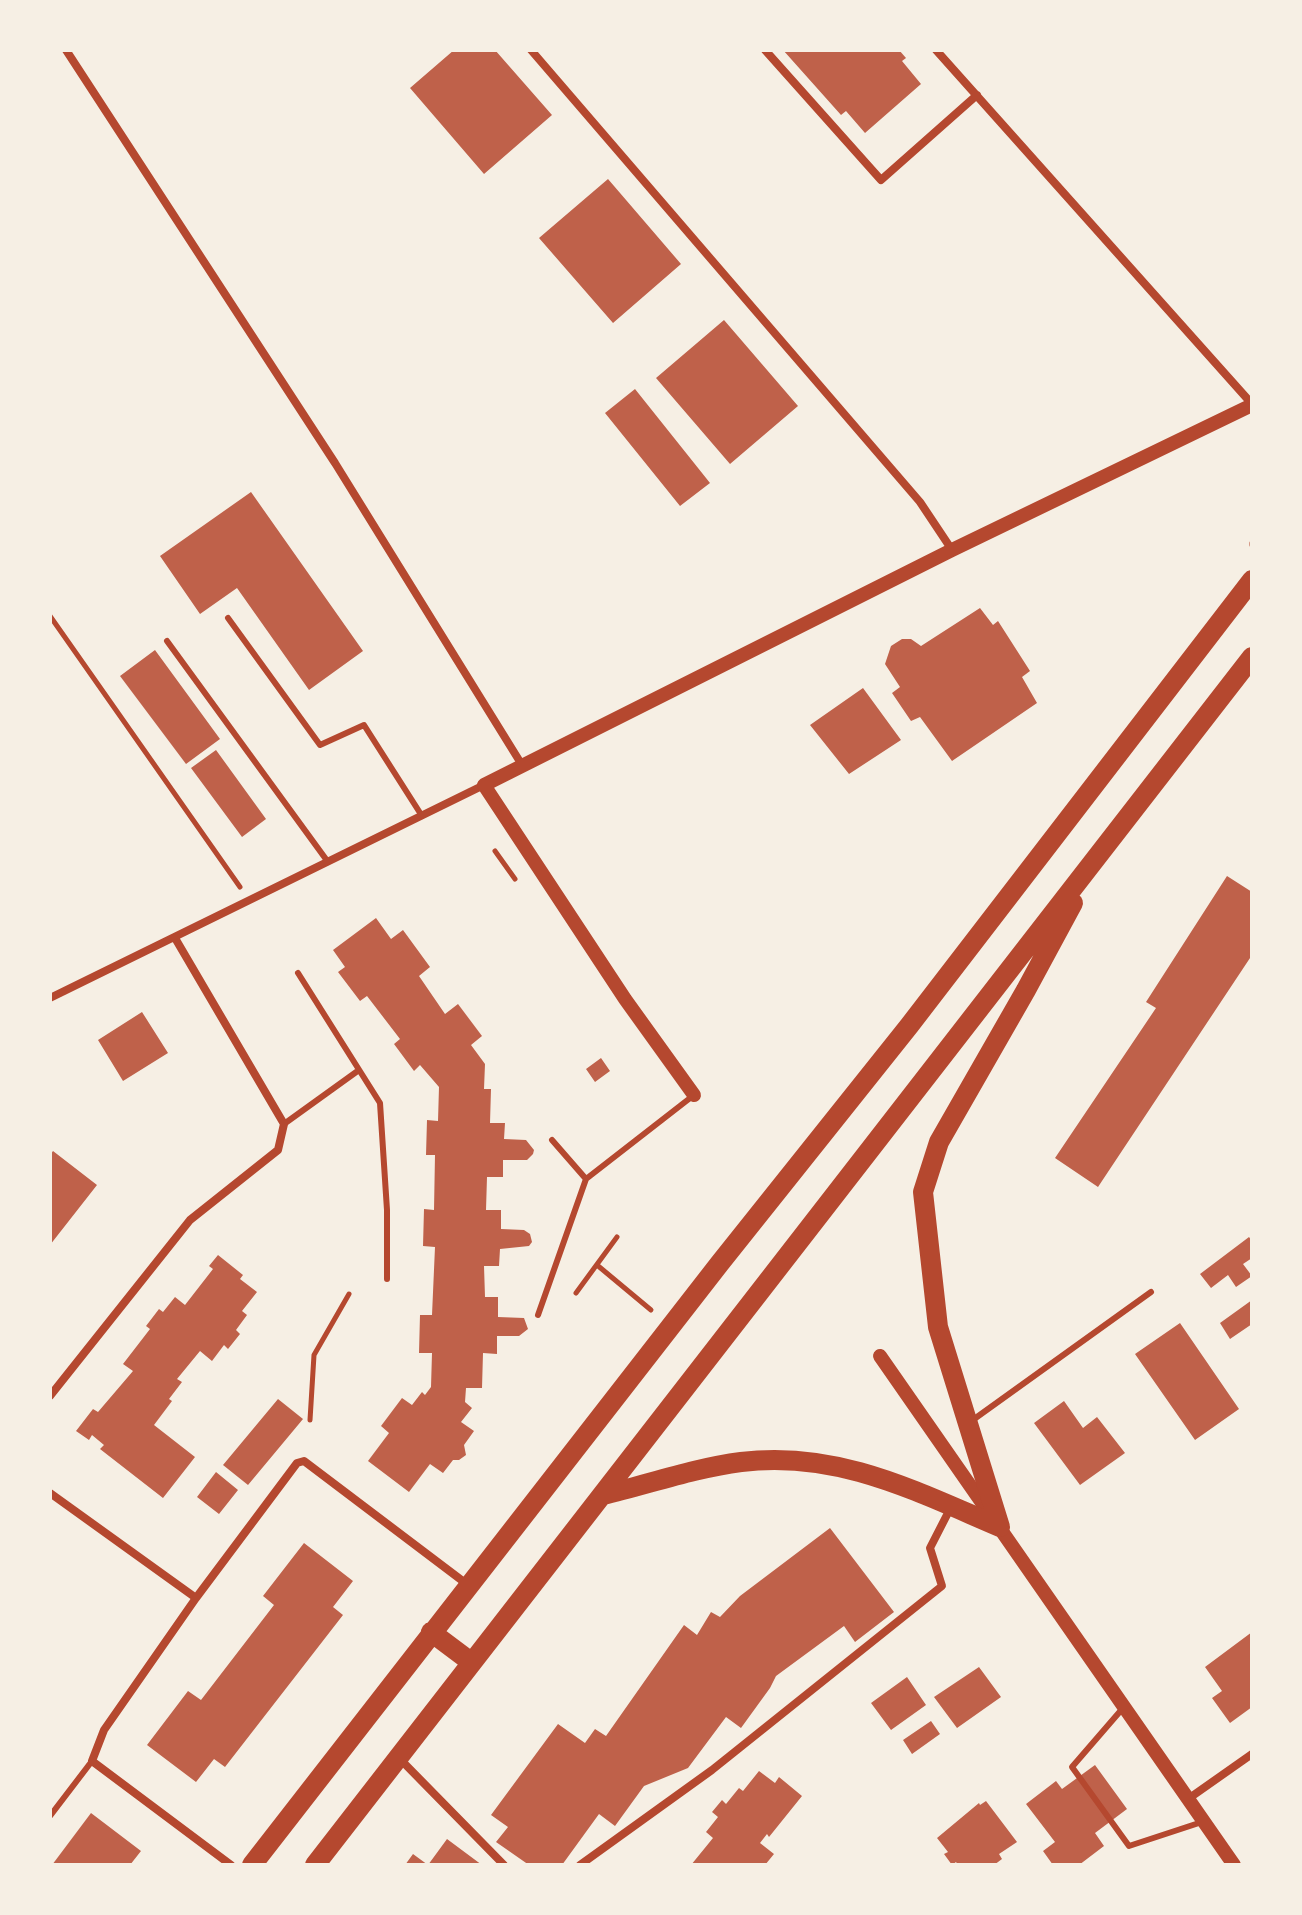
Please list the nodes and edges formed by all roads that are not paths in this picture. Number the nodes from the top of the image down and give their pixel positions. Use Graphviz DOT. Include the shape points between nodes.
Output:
graph roads {
  1 [pos="66,50"];
  2 [pos="531,50"];
  3 [pos="765,50"];
  4 [pos="936,50"];
  5 [pos="977,95"];
  6 [pos="1252,404"];
  7 [pos="952,550"];
  8 [pos="1252,580"];
  9 [pos="228,618"];
  10 [pos="167,641"];
  11 [pos="1252,657"];
  12 [pos="522,765"];
  13 [pos="484,785"];
  14 [pos="422,816"];
  15 [pos="1096,857"];
  16 [pos="328,862"];
  17 [pos="175,938"];
  18 [pos="298,973"];
  19 [pos="50,998"];
  20 [pos="359,1070"];
  21 [pos="694,1095"];
  22 [pos="284,1124"];
  23 [pos="552,1140"];
  24 [pos="586,1179"];
  25 [pos="387,1279"];
  26 [pos="1151,1292"];
  27 [pos="538,1315"];
  28 [pos="880,1356"];
  29 [pos="50,1396"];
  30 [pos="967,1424"];
  31 [pos="50,1493"];
  32 [pos="603,1495"];
  33 [pos="952,1506"];
  34 [pos="1000,1527"];
  35 [pos="468,1585"];
  36 [pos="196,1598"];
  37 [pos="431,1632"];
  38 [pos="471,1662"];
  39 [pos="1123,1708"];
  40 [pos="1252,1754"];
  41 [pos="398,1758"];
  42 [pos="92,1761"];
  43 [pos="1187,1800"];
  44 [pos="50,1816"];
  45 [pos="1203,1822"];
  46 [pos="231,1865"];
  47 [pos="252,1865"];
  48 [pos="315,1865"];
  49 [pos="504,1865"];
  50 [pos="580,1865"];
  51 [pos="1234,1865"];
  1 -- 12 [label="street" via="335,463"];
  2 -- 7 [label="street" via="920,502"];
  3 -- 5 [label="street" via="881,180"];
  4 -- 5 [label="street"];
  5 -- 6 [label="street"];
  6 -- 7 [label="street"];
  7 -- 12 [label="street"];
  8 -- 35 [label="main road"];
  9 -- 14 [label="lane" via="320,745 364,725"];
  10 -- 16 [label="lane"];
  11 -- 15 [label="main road"];
  12 -- 13 [label="street"];
  13 -- 14 [label="street"];
  13 -- 21 [label="street"];
  14 -- 16 [label="street"];
  15 -- 30 [label="main road" via="939,1142 923,1192 938,1327"];
  15 -- 32 [label="main road"];
  16 -- 17 [label="street"];
  17 -- 19 [label="street"];
  17 -- 22 [label="street"];
  18 -- 20 [label="lane"];
  20 -- 22 [label="lane"];
  20 -- 25 [label="lane" via="380,1103"];
  21 -- 24 [label="lane"];
  22 -- 29 [label="street" via="278,1150 190,1220"];
  23 -- 24 [label="lane"];
  24 -- 27 [label="lane"];
  26 -- 30 [label="lane"];
  28 -- 34 [label="street"];
  30 -- 34 [label="main road"];
  31 -- 36 [label="street"];
  32 -- 33 [label="main road" via="701,1470 777,1460 852,1469"];
  32 -- 38 [label="main road"];
  33 -- 34 [label="main road"];
  33 -- 50 [label="street" via="930,1548 942,1586 712,1770"];
  34 -- 39 [label="street"];
  35 -- 36 [label="street" via="304,1461 297,1463"];
  35 -- 37 [label="main road"];
  36 -- 42 [label="street" via="104,1730"];
  37 -- 38 [label="main road"];
  37 -- 47 [label="main road"];
  38 -- 41 [label="main road"];
  39 -- 43 [label="street"];
  39 -- 45 [label="lane" via="1072,1767 1129,1846"];
  40 -- 43 [label="street"];
  41 -- 48 [label="main road"];
  41 -- 49 [label="street"];
  42 -- 44 [label="lane"];
  42 -- 46 [label="street"];
  43 -- 45 [label="street"];
  45 -- 51 [label="street"];
}
